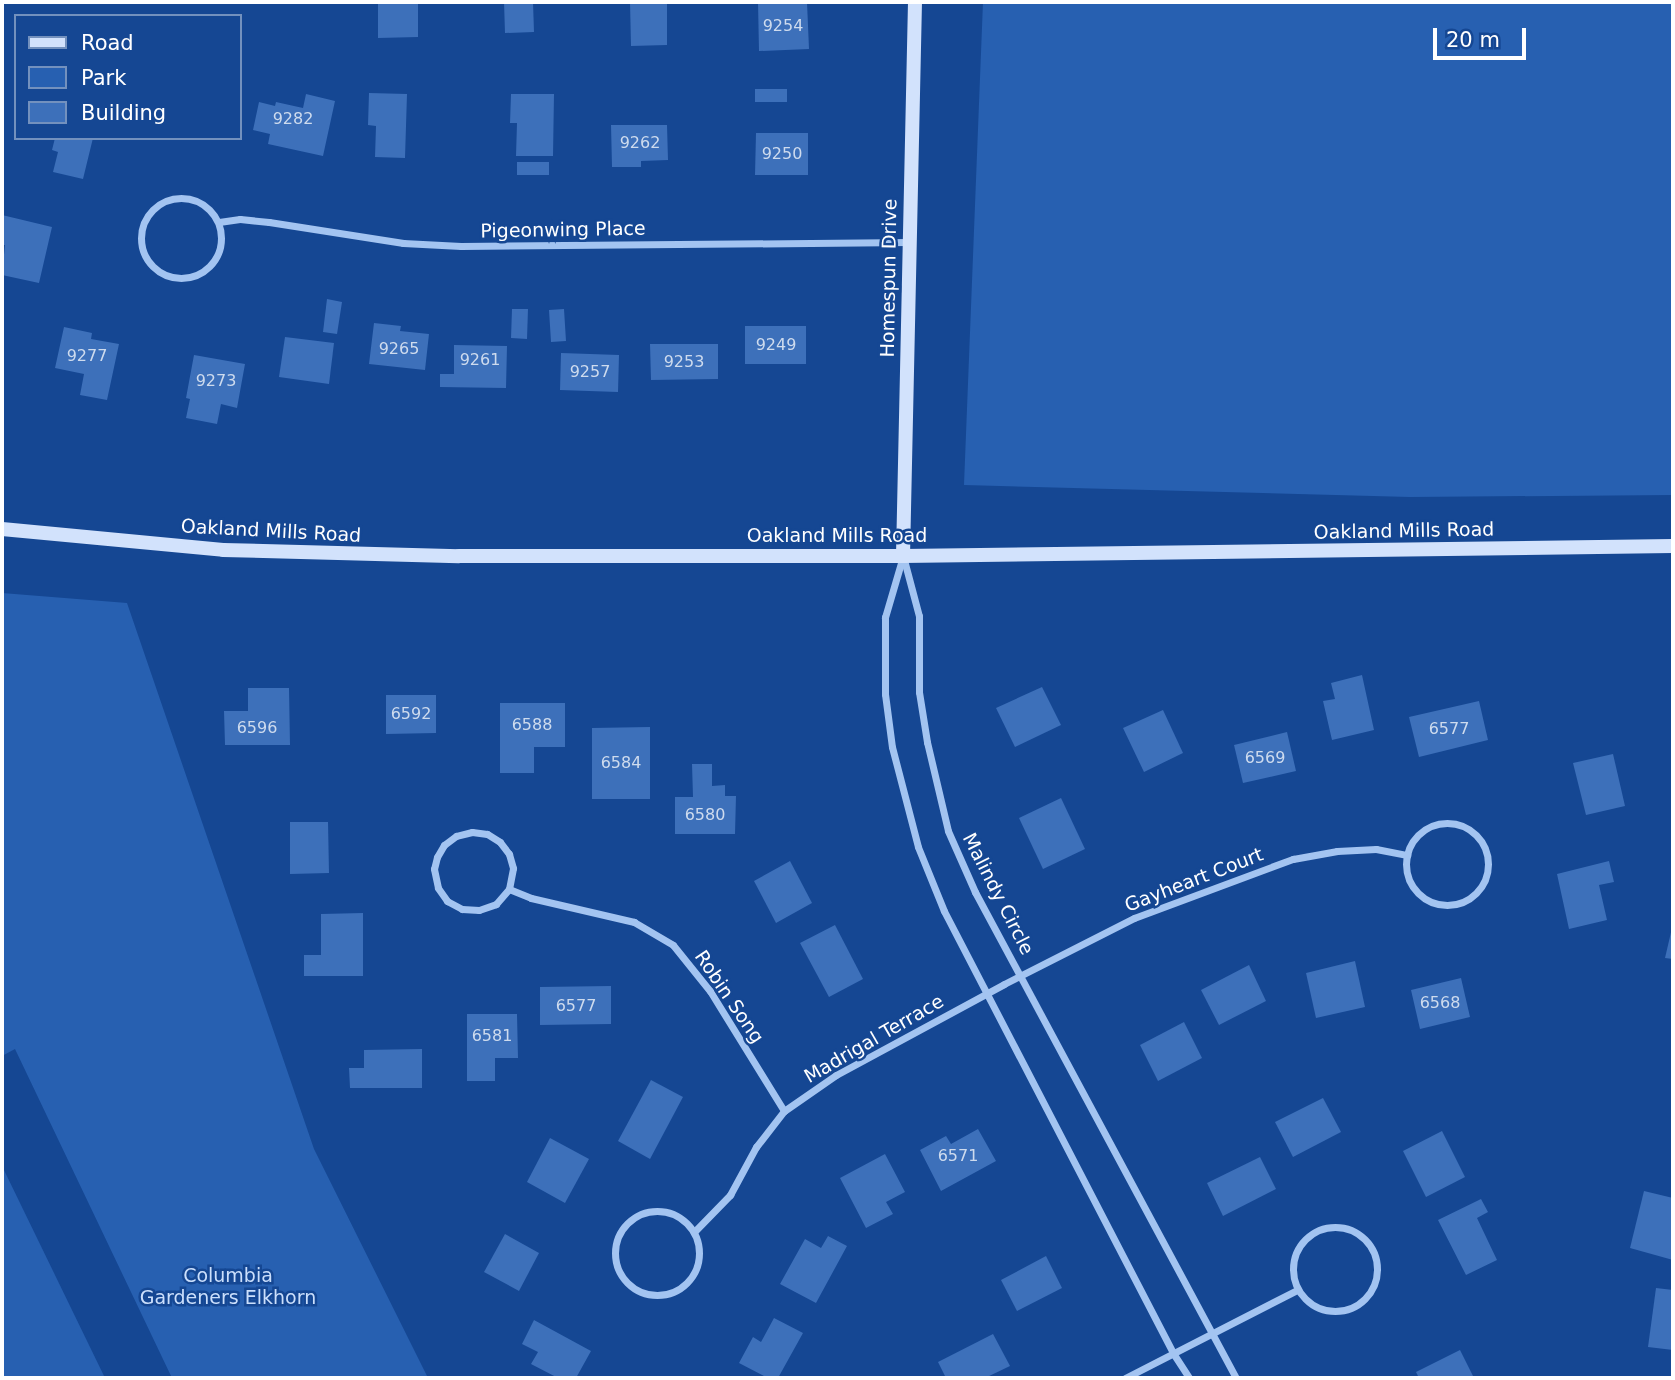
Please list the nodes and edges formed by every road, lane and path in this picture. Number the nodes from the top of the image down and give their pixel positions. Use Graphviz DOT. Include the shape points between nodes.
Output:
graph roads {
  1 [pos="915,2"];
  2 [pos="219,222"];
  3 [pos="909,242"];
  4 [pos="2,529"];
  5 [pos="1673,546"];
  6 [pos="903,556"];
  7 [pos="1407,855"];
  8 [pos="509,889"];
  9 [pos="1022,975"];
  10 [pos="1004,984"];
  11 [pos="989,993"];
  12 [pos="784,1111"];
  13 [pos="694,1232"];
  14 [pos="1297,1290"];
  15 [pos="1210,1334"];
  16 [pos="1173,1353"];
  17 [pos="1125,1378"];
  18 [pos="1189,1378"];
  19 [pos="1236,1378"];
  1 -- 3 [label="street, Homespun Drive"];
  2 -- 2 [label="street" via="195,200 177,198 162,203 141,229 145,258 172,279 189,279 207,270 222,247"];
  2 -- 3 [label="street, Pigeonwing Place" via="269,222 403,243 461,246"];
  3 -- 6 [label="street, Homespun Drive"];
  4 -- 6 [label="street, Oakland Mills Road" via="303,554"];
  5 -- 6 [label="street, Oakland Mills Road"];
  6 -- 9 [label="street, Malindy Circle" via="919,616 919,692 936,789 948,831 975,892"];
  6 -- 11 [label="street" via="885,617 885,694 892,747 918,848 944,911"];
  7 -- 7 [label="street" via="1411,882 1419,893 1443,905 1470,898 1480,889 1488,864 1480,839 1470,830 1445,823 1420,833"];
  7 -- 9 [label="street, Gayheart Court" via="1363,850 1293,859 1134,918"];
  8 -- 8 [label="street" via="513,868 509,854 486,834 456,836 437,857 438,888 447,901 462,909 479,911 496,904"];
  8 -- 12 [label="street, Robin Song" via="634,922 673,945 709,991"];
  9 -- 10 [label="street, Gayheart Court"];
  9 -- 15 [label="street, Malindy Circle"];
  10 -- 11 [label="street, Madrigal Terrace"];
  11 -- 12 [label="street, Madrigal Terrace" via="836,1075"];
  11 -- 16 [label="street"];
  12 -- 13 [label="street, Madrigal Terrace" via="756,1147 730,1195"];
  13 -- 13 [label="street" via="699,1259 687,1283 675,1291 648,1294 625,1280 615,1254 617,1240 633,1218 646,1212 673,1214"];
  14 -- 14 [label="street" via="1319,1309 1348,1310 1370,1293 1377,1264 1373,1250 1366,1239 1342,1227 1315,1231 1296,1250 1293,1277"];
  14 -- 15 [label="street"];
  15 -- 16 [label="street"];
  15 -- 19 [label="street, Malindy Circle"];
  16 -- 17 [label="street"];
  16 -- 18 [label="street"];
}
